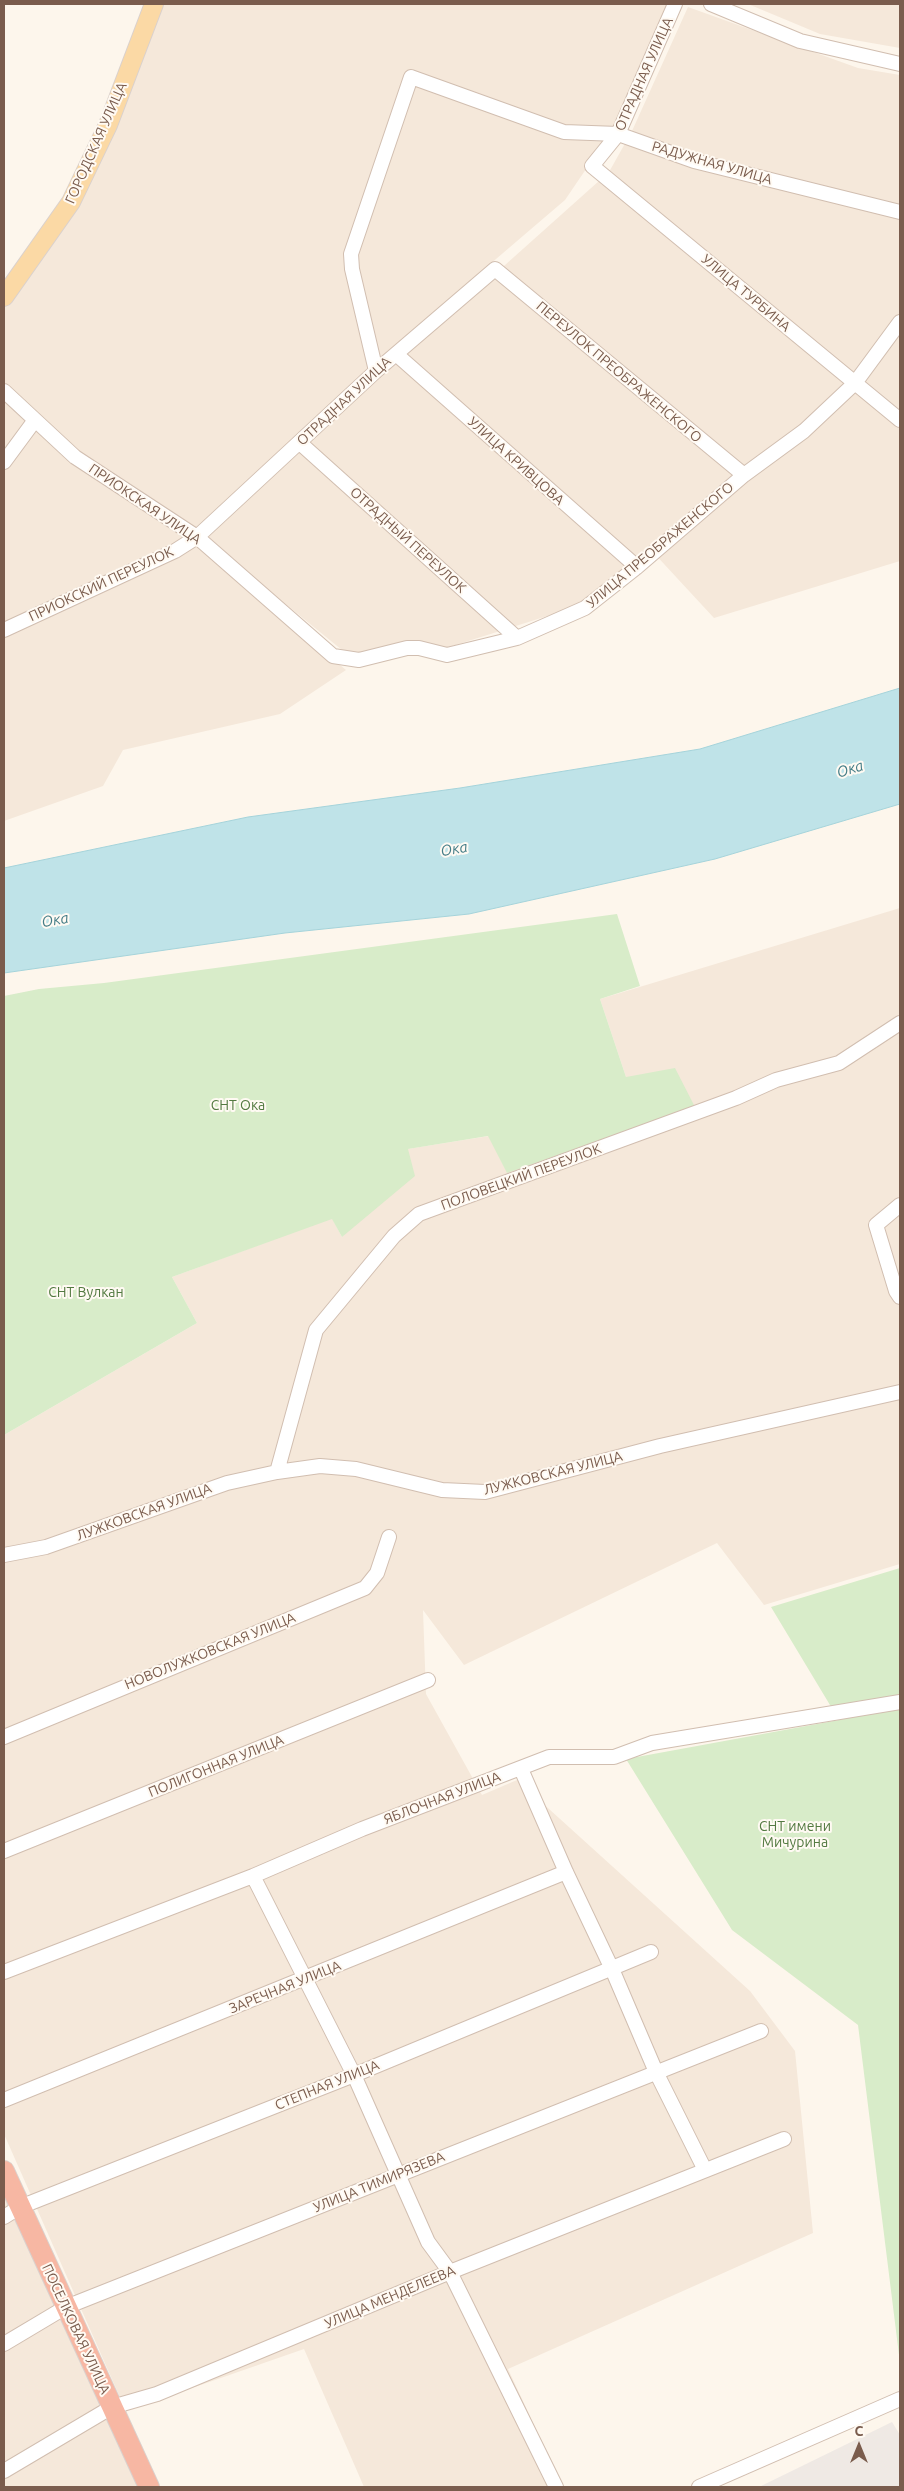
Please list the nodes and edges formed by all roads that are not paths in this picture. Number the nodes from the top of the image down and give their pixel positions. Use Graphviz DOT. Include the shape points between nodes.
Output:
graph roads {
  1 [pos="154,4"];
  2 [pos="675,4"];
  3 [pos="711,4"];
  4 [pos="900,64"];
  5 [pos="618,134"];
  6 [pos="592,166"];
  7 [pos="900,212"];
  8 [pos="494,268"];
  9 [pos="4,297"];
  10 [pos="900,322"];
  11 [pos="396,354"];
  12 [pos="376,371"];
  13 [pos="854,383"];
  14 [pos="4,391"];
  15 [pos="35,420"];
  16 [pos="900,420"];
  17 [pos="300,442"];
  18 [pos="4,462"];
  19 [pos="744,475"];
  20 [pos="197,537"];
  21 [pos="636,567"];
  22 [pos="4,630"];
  23 [pos="517,638"];
  24 [pos="333,656"];
  25 [pos="900,1023"];
  26 [pos="900,1205"];
  27 [pos="900,1297"];
  28 [pos="900,1392"];
  29 [pos="277,1472"];
  30 [pos="389,1538"];
  31 [pos="4,1555"];
  32 [pos="428,1680"];
  33 [pos="900,1702"];
  34 [pos="4,1737"];
  35 [pos="521,1768"];
  36 [pos="4,1851"];
  37 [pos="566,1872"];
  38 [pos="253,1876"];
  39 [pos="651,1952"];
  40 [pos="612,1969"];
  41 [pos="4,1972"];
  42 [pos="305,1978"];
  43 [pos="761,2031"];
  44 [pos="656,2072"];
  45 [pos="354,2075"];
  46 [pos="4,2100"];
  47 [pos="784,2139"];
  48 [pos="705,2170"];
  49 [pos="4,2172"];
  50 [pos="398,2174"];
  51 [pos="12,2212"];
  52 [pos="450,2272"];
  53 [pos="66,2307"];
  54 [pos="4,2344"];
  55 [pos="900,2399"];
  56 [pos="112,2407"];
  57 [pos="4,2471"];
  58 [pos="149,2487"];
  59 [pos="556,2487"];
  60 [pos="699,2487"];
  1 -- 9 [label="main road, ГОРОДСКАЯ УЛИЦА" via="108,124 71,202"];
  2 -- 5 [label="street, ОТРАДНАЯ УЛИЦА"];
  3 -- 4 [label="street" via="800,41"];
  5 -- 6 [label="street, ОТРАДНАЯ УЛИЦА"];
  5 -- 7 [label="street, РАДУЖНАЯ УЛИЦА" via="694,161"];
  5 -- 12 [label="street, РАДУЖНАЯ УЛИЦА" via="564,132 412,77 351,254"];
  6 -- 13 [label="street, УЛИЦА ТУРБИНА"];
  8 -- 11 [label="street, ОТРАДНАЯ УЛИЦА"];
  8 -- 19 [label="street, ПЕРЕУЛОК ПРЕОБРАЖЕНСКОГО"];
  10 -- 13 [label="street, УЛИЦА ПРЕОБРАЖЕНСКОГО"];
  11 -- 12 [label="street, ОТРАДНАЯ УЛИЦА"];
  11 -- 21 [label="street, УЛИЦА КРИВЦОВА"];
  12 -- 17 [label="street, ОТРАДНАЯ УЛИЦА"];
  13 -- 16 [label="street, УЛИЦА ТУРБИНА"];
  13 -- 19 [label="street, УЛИЦА ПРЕОБРАЖЕНСКОГО" via="804,431"];
  14 -- 15 [label="street, ПРИОКСКАЯ УЛИЦА"];
  15 -- 18 [label="street"];
  15 -- 20 [label="street, ПРИОКСКАЯ УЛИЦА" via="75,457"];
  17 -- 20 [label="street, ОТРАДНАЯ УЛИЦА"];
  17 -- 23 [label="street, ОТРАДНЫЙ ПЕРЕУЛОК"];
  19 -- 21 [label="street, УЛИЦА ПРЕОБРАЖЕНСКОГО"];
  20 -- 22 [label="street, ПРИОКСКИЙ ПЕРЕУЛОК"];
  20 -- 24 [label="street, ПРИОКСКАЯ УЛИЦА"];
  21 -- 23 [label="street, УЛИЦА ПРЕОБРАЖЕНСКОГО" via="585,608"];
  23 -- 24 [label="street, УЛИЦА ПРЕОБРАЖЕНСКОГО" via="447,655 407,648 359,660"];
  25 -- 29 [label="street, ПОЛОВЕЦКИЙ ПЕРЕУЛОК" via="839,1063 776,1080 736,1098 419,1214 394,1236 316,1330"];
  26 -- 27 [label="street" via="876,1225"];
  28 -- 29 [label="street, ЛУЖКОВСКАЯ УЛИЦА" via="660,1446 485,1492 442,1490 356,1468 320,1466"];
  29 -- 31 [label="street, ЛУЖКОВСКАЯ УЛИЦА" via="227,1483 46,1547"];
  30 -- 34 [label="street, НОВОЛУЖКОВСКАЯ УЛИЦА" via="378,1573 365,1588"];
  32 -- 36 [label="street, ПОЛИГОННАЯ УЛИЦА"];
  33 -- 35 [label="street, ЯБЛОЧНАЯ УЛИЦА" via="652,1743 614,1757 549,1758"];
  35 -- 37 [label="street"];
  35 -- 38 [label="street, ЯБЛОЧНАЯ УЛИЦА" via="362,1829"];
  37 -- 40 [label="street"];
  37 -- 42 [label="street, ЗАРЕЧНАЯ УЛИЦА"];
  38 -- 41 [label="street, ЯБЛОЧНАЯ УЛИЦА"];
  38 -- 42 [label="street"];
  39 -- 40 [label="street, СТЕПНАЯ УЛИЦА"];
  40 -- 44 [label="street"];
  40 -- 45 [label="street, СТЕПНАЯ УЛИЦА"];
  42 -- 45 [label="street"];
  42 -- 46 [label="street, ЗАРЕЧНАЯ УЛИЦА"];
  43 -- 44 [label="street, УЛИЦА ТИМИРЯЗЕВА"];
  44 -- 48 [label="street"];
  44 -- 50 [label="street, УЛИЦА ТИМИРЯЗЕВА"];
  45 -- 50 [label="street"];
  45 -- 51 [label="street, СТЕПНАЯ УЛИЦА"];
  47 -- 48 [label="street, УЛИЦА МЕНДЕЛЕЕВА"];
  48 -- 52 [label="street, УЛИЦА МЕНДЕЛЕЕВА"];
  49 -- 51 [label="highway, ПОСЕЛКОВАЯ УЛИЦА"];
  50 -- 52 [label="street" via="428,2242"];
  50 -- 53 [label="street, УЛИЦА ТИМИРЯЗЕВА"];
  51 -- 53 [label="highway, ПОСЕЛКОВАЯ УЛИЦА"];
  52 -- 56 [label="street, УЛИЦА МЕНДЕЛЕЕВА" via="157,2394"];
  52 -- 59 [label="street"];
  53 -- 54 [label="street, УЛИЦА ТИМИРЯЗЕВА"];
  53 -- 56 [label="highway, ПОСЕЛКОВАЯ УЛИЦА"];
  55 -- 60 [label="street"];
  56 -- 57 [label="street, УЛИЦА МЕНДЕЛЕЕВА"];
  56 -- 58 [label="highway, ПОСЕЛКОВАЯ УЛИЦА"];
}
